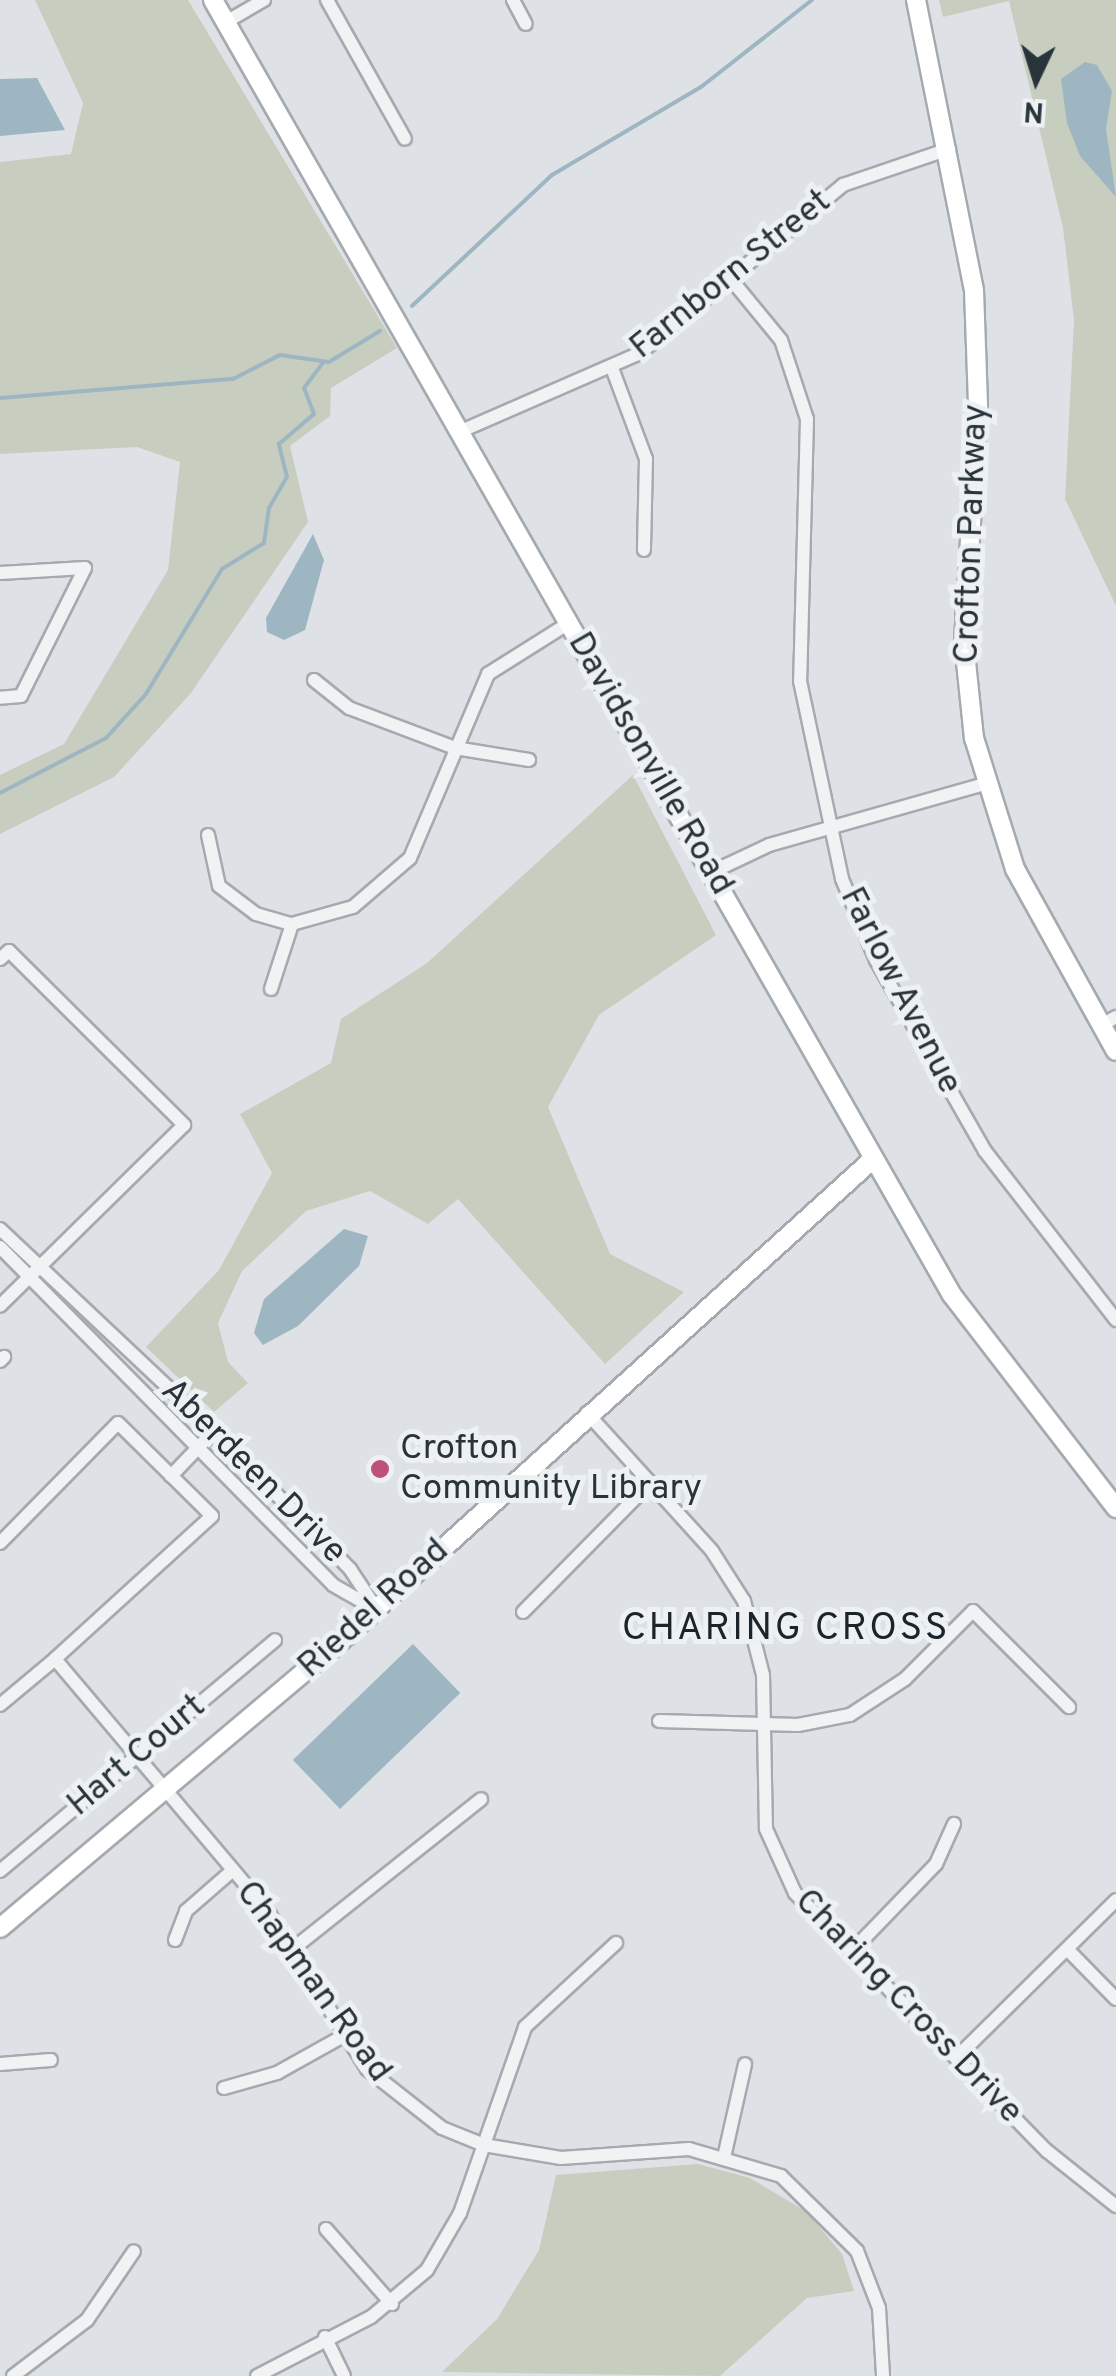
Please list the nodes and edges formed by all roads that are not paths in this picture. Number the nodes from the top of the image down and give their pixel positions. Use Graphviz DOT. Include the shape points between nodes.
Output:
graph roads {
  1 [pos="213,0"];
  2 [pos="264,0"];
  3 [pos="328,0"];
  4 [pos="513,0"];
  5 [pos="915,6"];
  6 [pos="226,22"];
  7 [pos="526,24"];
  8 [pos="405,139"];
  9 [pos="949,148"];
  10 [pos="730,278"];
  11 [pos="612,368"];
  12 [pos="461,432"];
  13 [pos="644,550"];
  14 [pos="0,573"];
  15 [pos="569,622"];
  16 [pos="314,680"];
  17 [pos="0,698"];
  18 [pos="455,748"];
  19 [pos="528,760"];
  20 [pos="985,784"];
  21 [pos="826,829"];
  22 [pos="208,834"];
  23 [pos="712,872"];
  24 [pos="292,924"];
  25 [pos="0,959"];
  26 [pos="271,990"];
  27 [pos="1109,1021"];
  28 [pos="1116,1048"];
  29 [pos="873,1159"];
  30 [pos="0,1229"];
  31 [pos="0,1247"];
  32 [pos="43,1264"];
  33 [pos="27,1280"];
  34 [pos="0,1306"];
  35 [pos="1116,1320"];
  36 [pos="587,1413"];
  37 [pos="214,1431"];
  38 [pos="196,1449"];
  39 [pos="172,1476"];
  40 [pos="650,1484"];
  41 [pos="1116,1508"];
  42 [pos="0,1544"];
  43 [pos="377,1610"];
  44 [pos="523,1612"];
  45 [pos="275,1640"];
  46 [pos="55,1658"];
  47 [pos="0,1705"];
  48 [pos="1068,1707"];
  49 [pos="659,1721"];
  50 [pos="762,1725"];
  51 [pos="138,1756"];
  52 [pos="165,1788"];
  53 [pos="482,1799"];
  54 [pos="954,1824"];
  55 [pos="233,1870"];
  56 [pos="0,1872"];
  57 [pos="1116,1900"];
  58 [pos="0,1928"];
  59 [pos="174,1940"];
  60 [pos="616,1944"];
  61 [pos="294,1948"];
  62 [pos="1066,1949"];
  63 [pos="850,1953"];
  64 [pos="1116,1999"];
  65 [pos="345,2036"];
  66 [pos="956,2058"];
  67 [pos="51,2060"];
  68 [pos="0,2064"];
  69 [pos="745,2064"];
  70 [pos="224,2088"];
  71 [pos="484,2145"];
  72 [pos="725,2153"];
  73 [pos="1116,2206"];
  74 [pos="326,2229"];
  75 [pos="134,2251"];
  76 [pos="392,2304"];
  77 [pos="325,2337"];
  78 [pos="13,2376"];
  79 [pos="256,2376"];
  80 [pos="344,2376"];
  81 [pos="882,2376"];
  1 -- 6 [label="street, Davidsonville Road"];
  2 -- 6 [label="street"];
  3 -- 8 [label="street"];
  4 -- 7 [label="street"];
  5 -- 9 [label="street, Crofton Parkway"];
  6 -- 12 [label="street, Davidsonville Road"];
  9 -- 10 [label="street, Farnborn Street" via="842,186"];
  9 -- 20 [label="street, Crofton Parkway" via="978,353 964,643"];
  10 -- 11 [label="street, Farnborn Street" via="674,330"];
  10 -- 21 [label="street, Farlow Avenue" via="781,340 807,419 798,628"];
  11 -- 12 [label="street, Farnborn Street"];
  11 -- 13 [label="street" via="646,459"];
  12 -- 15 [label="street, Davidsonville Road"];
  14 -- 17 [label="street" via="84,568 21,696"];
  15 -- 18 [label="street" via="488,674"];
  15 -- 23 [label="street, Davidsonville Road"];
  16 -- 18 [label="street" via="349,708"];
  18 -- 19 [label="street"];
  18 -- 24 [label="street" via="401,869 353,907"];
  20 -- 21 [label="street"];
  20 -- 27 [label="street, Crofton Parkway" via="1015,869"];
  21 -- 23 [label="street"];
  21 -- 35 [label="street, Farlow Avenue" via="865,936 928,1055 1012,1191"];
  22 -- 24 [label="street" via="208,863 228,897"];
  23 -- 29 [label="street, Davidsonville Road"];
  24 -- 26 [label="street"];
  25 -- 32 [label="street" via="9,950 184,1125"];
  27 -- 28 [label="street, Crofton Parkway"];
  29 -- 36 [label="street, Riedel Road"];
  29 -- 41 [label="street, Davidsonville Road" via="988,1352"];
  30 -- 32 [label="street, Aberdeen Drive"];
  31 -- 33 [label="street, Aberdeen Drive"];
  32 -- 33 [label="street"];
  32 -- 37 [label="street, Aberdeen Drive"];
  33 -- 34 [label="street"];
  33 -- 38 [label="street, Aberdeen Drive"];
  36 -- 40 [label="street, Charing Cross Drive"];
  36 -- 43 [label="street, Riedel Road"];
  37 -- 38 [label="street"];
  37 -- 43 [label="street, Aberdeen Drive" via="350,1569"];
  38 -- 39 [label="street"];
  38 -- 43 [label="street, Aberdeen Drive" via="333,1585"];
  39 -- 42 [label="street" via="118,1424"];
  39 -- 46 [label="street" via="212,1516"];
  40 -- 44 [label="street"];
  40 -- 50 [label="street, Charing Cross Drive" via="744,1601 760,1650"];
  43 -- 52 [label="street, Riedel Road"];
  45 -- 51 [label="street, Hart Court"];
  46 -- 47 [label="street"];
  46 -- 51 [label="street, Chapman Road"];
  48 -- 50 [label="street" via="974,1610 871,1704 828,1722"];
  49 -- 50 [label="street"];
  50 -- 63 [label="street, Charing Cross Drive" via="761,1802 773,1851 795,1893"];
  51 -- 52 [label="street, Chapman Road"];
  51 -- 56 [label="street, Hart Court"];
  52 -- 55 [label="street, Chapman Road"];
  52 -- 58 [label="street, Riedel Road"];
  53 -- 61 [label="street"];
  54 -- 63 [label="street" via="936,1864"];
  55 -- 59 [label="street" via="186,1911"];
  55 -- 61 [label="street, Chapman Road"];
  57 -- 62 [label="street"];
  60 -- 71 [label="street" via="525,2027"];
  61 -- 65 [label="street, Chapman Road"];
  62 -- 64 [label="street"];
  62 -- 66 [label="street"];
  63 -- 66 [label="street, Charing Cross Drive"];
  65 -- 70 [label="street" via="277,2073"];
  65 -- 71 [label="street, Chapman Road" via="390,2091"];
  66 -- 73 [label="street, Charing Cross Drive"];
  67 -- 68 [label="street"];
  69 -- 72 [label="street"];
  71 -- 72 [label="street, Chapman Road" via="561,2158"];
  71 -- 76 [label="street" via="450,2236"];
  72 -- 81 [label="street, Chapman Road" via="804,2192 857,2251 879,2308"];
  74 -- 76 [label="street"];
  75 -- 78 [label="street" via="87,2320"];
  76 -- 77 [label="street"];
  77 -- 79 [label="street"];
  77 -- 80 [label="street"];
}
